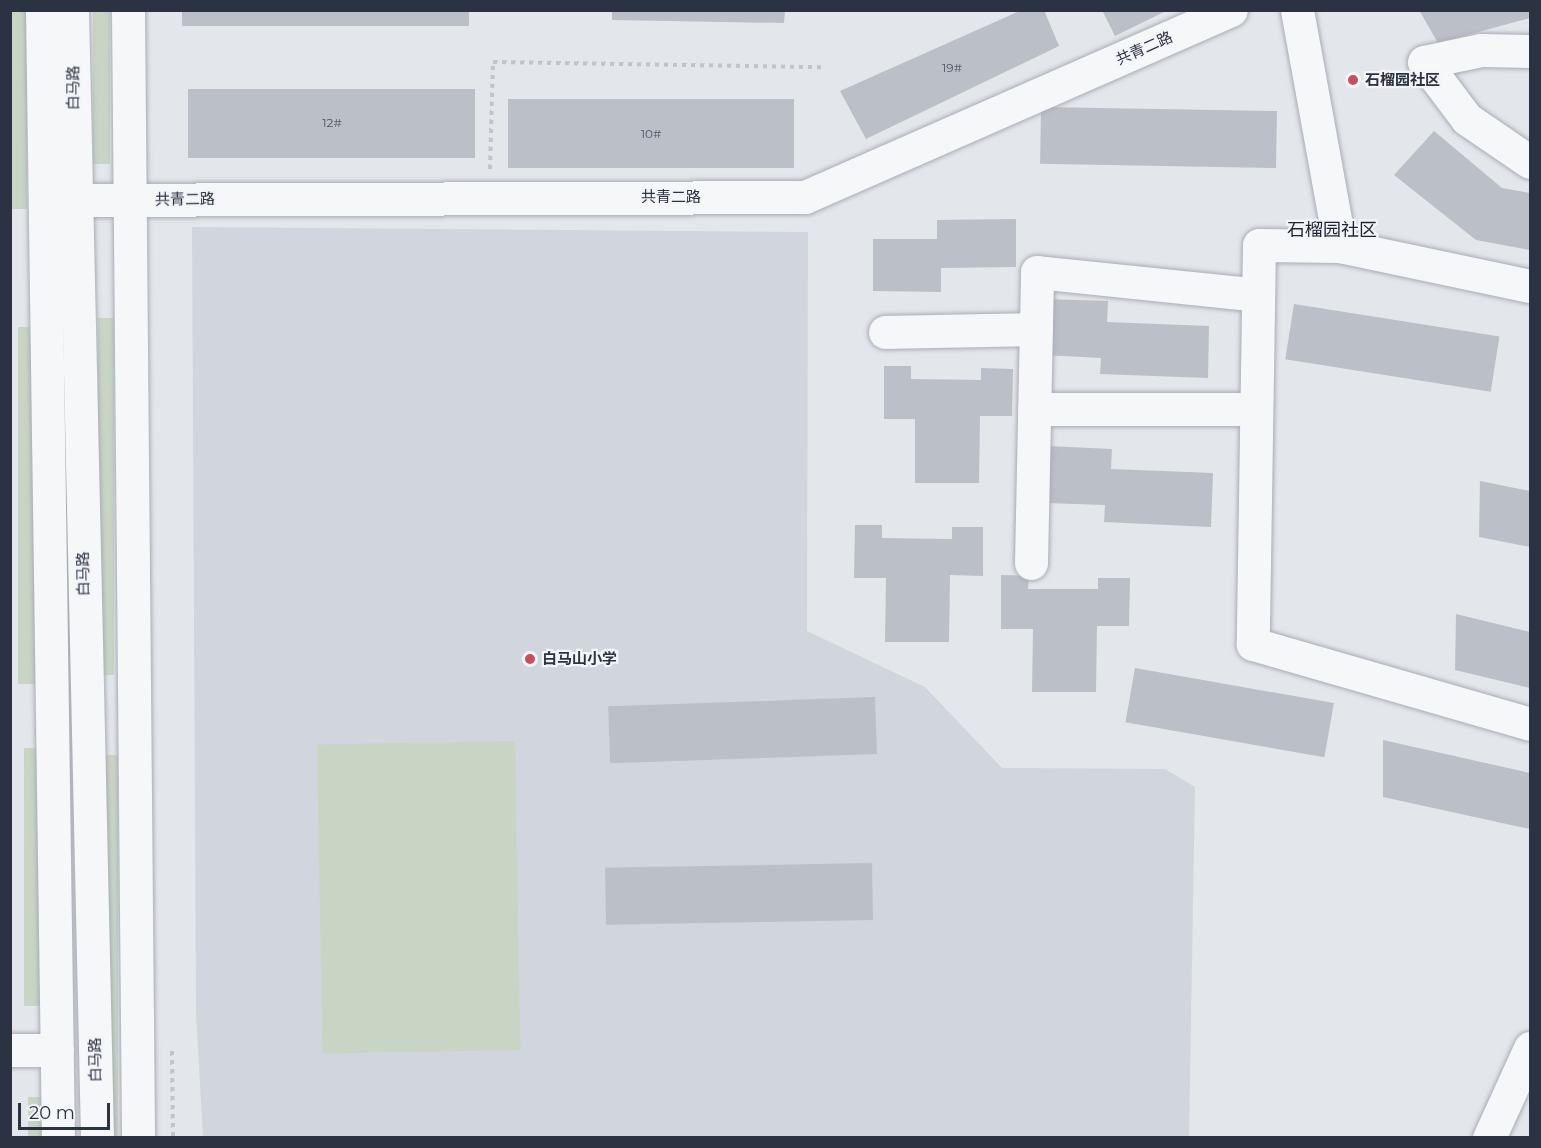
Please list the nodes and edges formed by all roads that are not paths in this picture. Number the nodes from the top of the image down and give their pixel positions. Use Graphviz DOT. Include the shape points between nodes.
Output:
graph roads {
  1 [pos="42,10"];
  2 [pos="72,10"];
  3 [pos="128,10"];
  4 [pos="1230,10"];
  5 [pos="1297,10"];
  6 [pos="1530,51"];
  7 [pos="1530,162"];
  8 [pos="129,199"];
  9 [pos="73,200"];
  10 [pos="1340,246"];
  11 [pos="1530,286"];
  12 [pos="1258,295"];
  13 [pos="1036,329"];
  14 [pos="885,332"];
  15 [pos="1034,409"];
  16 [pos="1256,409"];
  17 [pos="1031,563"];
  18 [pos="1530,724"];
  19 [pos="1530,1048"];
  20 [pos="10,1050"];
  21 [pos="57,1050"];
  22 [pos="58,1137"];
  23 [pos="97,1137"];
  24 [pos="138,1137"];
  25 [pos="1489,1137"];
  1 -- 21 [label="street, 白马路"];
  2 -- 9 [label="street, 白马路"];
  3 -- 8 [label="street"];
  4 -- 8 [label="street, 共青二路" via="805,197"];
  5 -- 10 [label="street"];
  6 -- 7 [label="street" via="1481,50 1424,62 1467,118"];
  8 -- 9 [label="street, 共青二路"];
  8 -- 24 [label="street"];
  9 -- 23 [label="street, 白马路"];
  10 -- 11 [label="street"];
  10 -- 12 [label="street" via="1259,245"];
  12 -- 13 [label="street" via="1036,272"];
  12 -- 16 [label="street"];
  13 -- 14 [label="street"];
  13 -- 15 [label="street"];
  15 -- 16 [label="street"];
  15 -- 17 [label="street"];
  16 -- 18 [label="street" via="1253,644"];
  19 -- 25 [label="street"];
  20 -- 21 [label="street"];
  21 -- 22 [label="street, 白马路"];
}
